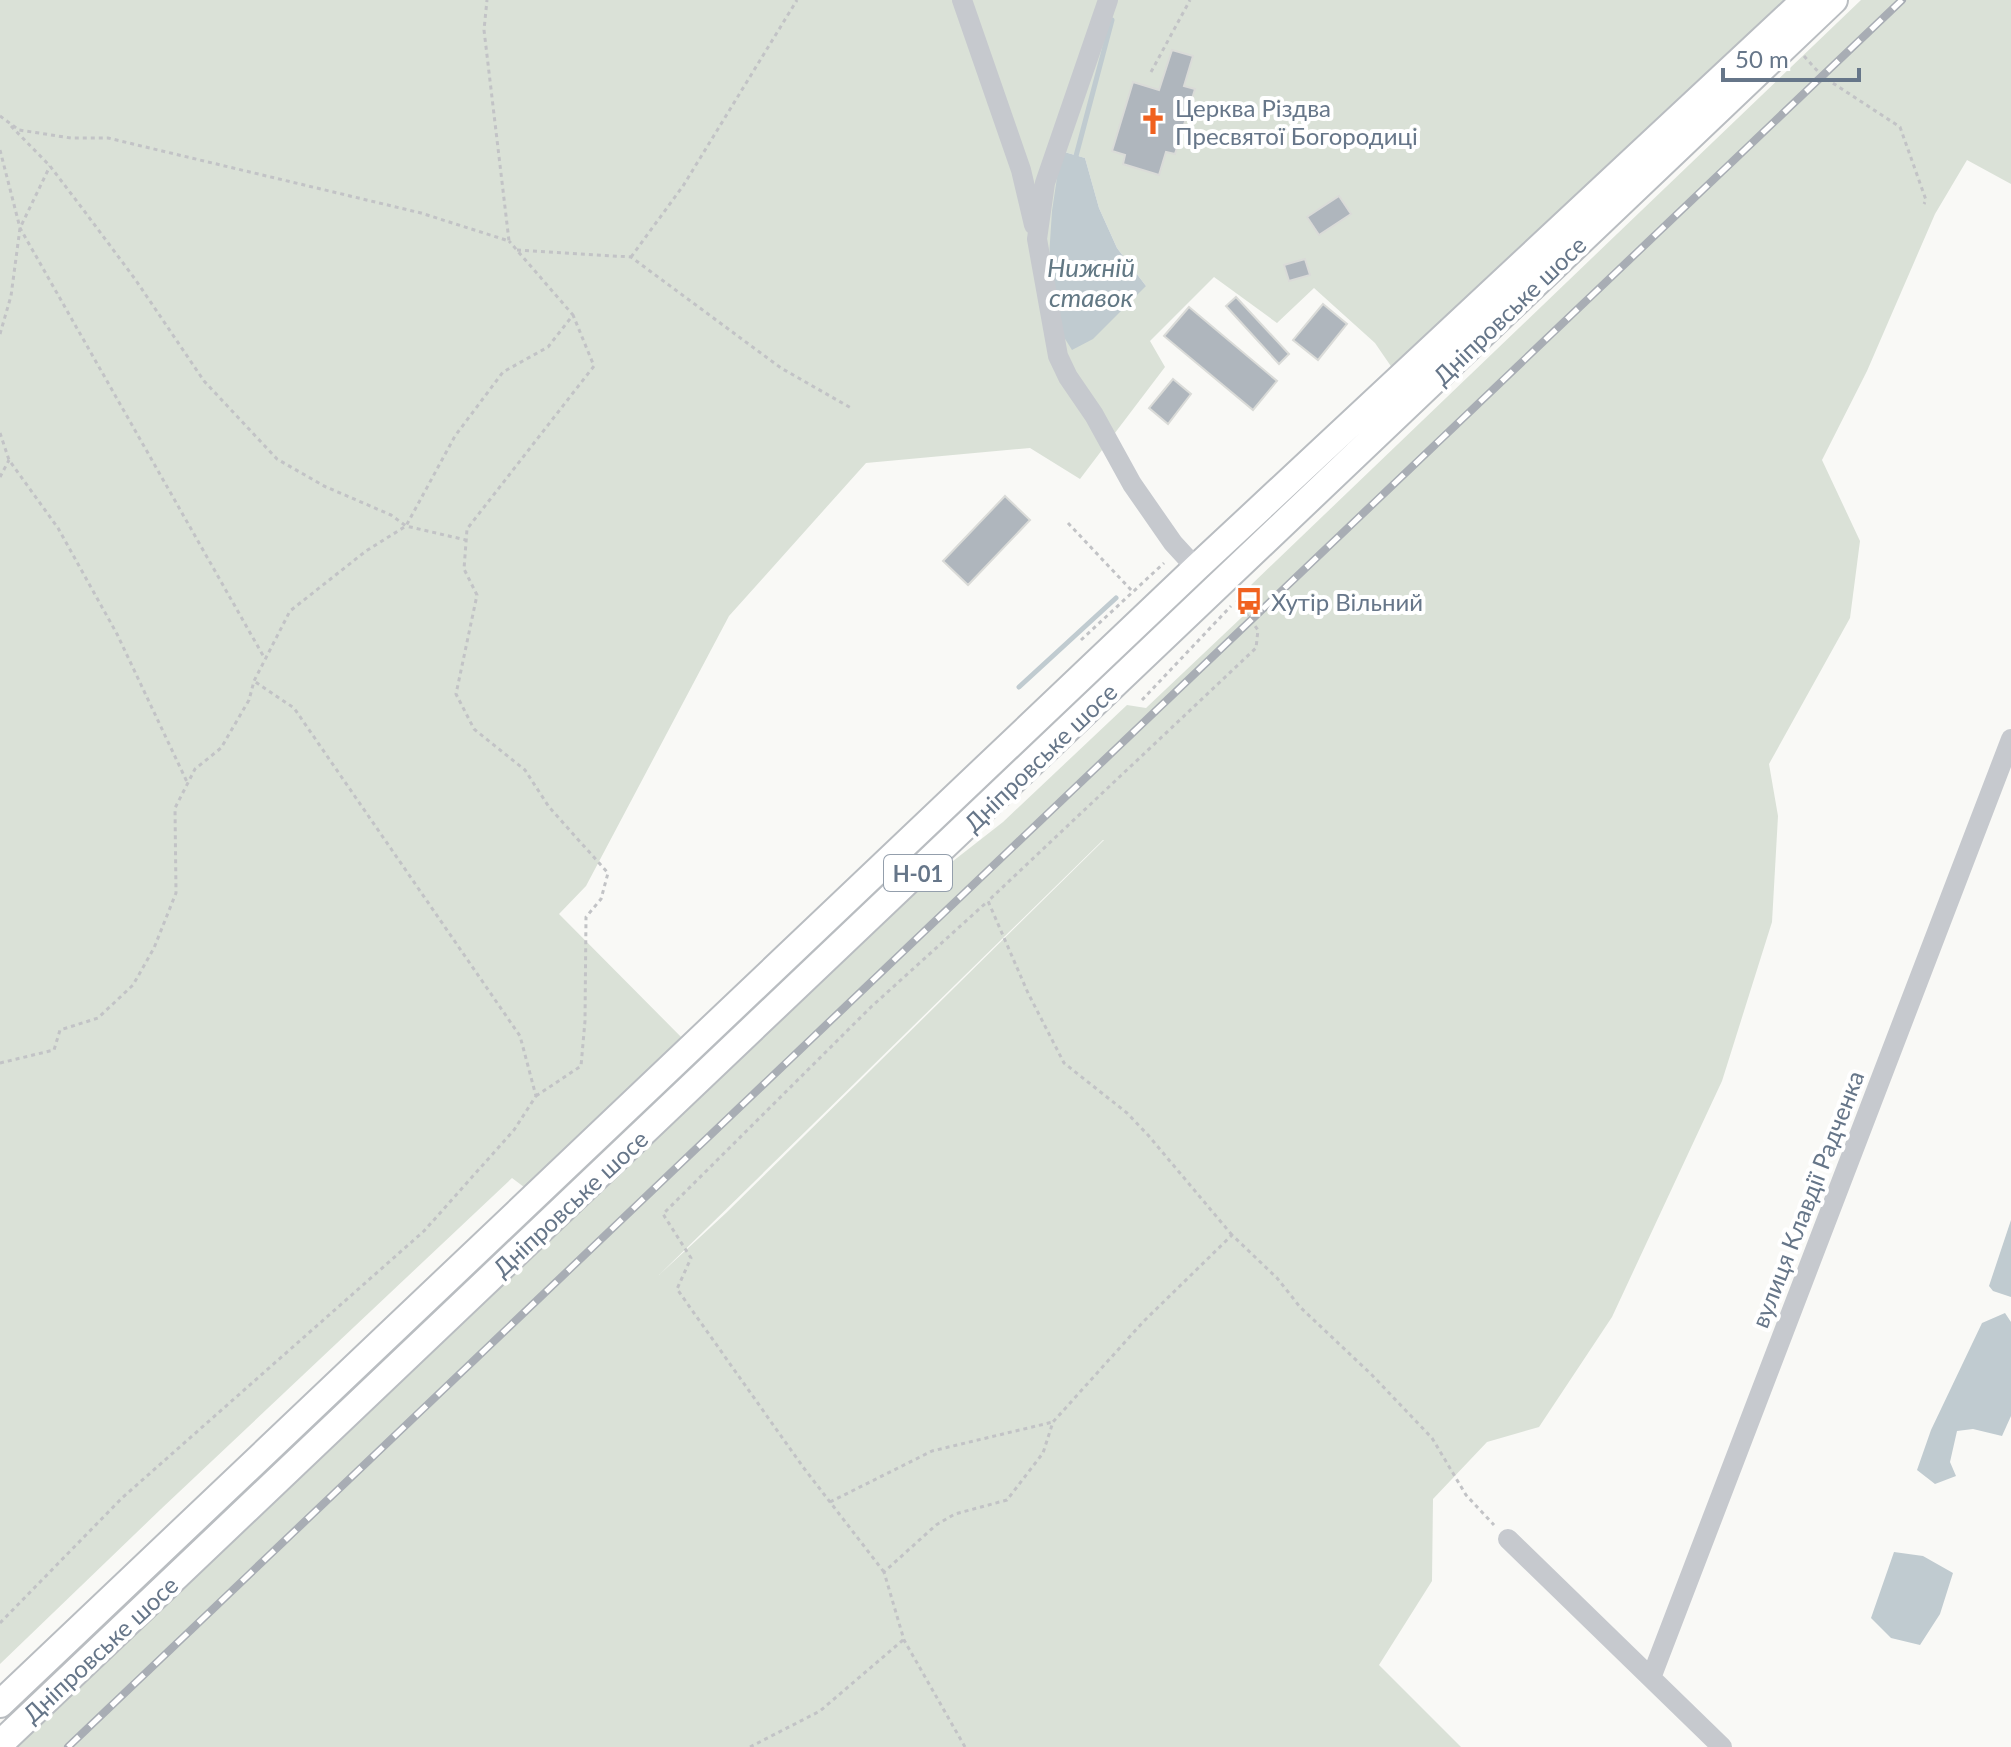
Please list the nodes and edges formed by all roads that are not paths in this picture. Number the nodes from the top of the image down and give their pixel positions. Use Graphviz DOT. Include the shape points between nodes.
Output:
graph roads {
  1 [pos="962,0"];
  2 [pos="1108,0"];
  3 [pos="1805,0"];
  4 [pos="1834,0"];
  5 [pos="1037,239"];
  6 [pos="1187,559"];
  7 [pos="2011,739"];
  8 [pos="1508,1539"];
  9 [pos="1651,1678"];
  10 [pos="0,1704"];
  11 [pos="0,1744"];
  12 [pos="1722,1747"];
  1 -- 5 [label="street" via="1021,170"];
  2 -- 5 [label="street" via="1045,183"];
  3 -- 6 [label="main road, Дніпровське шосе / Н-01"];
  4 -- 11 [label="main road, Дніпровське шосе / Н-01" via="1231,590"];
  5 -- 6 [label="street" via="1058,356 1132,484"];
  6 -- 10 [label="main road, Дніпровське шосе / Н-01"];
  7 -- 9 [label="street, вулиця Клавдії Радченка"];
  8 -- 9 [label="street"];
  9 -- 12 [label="street"];
}
